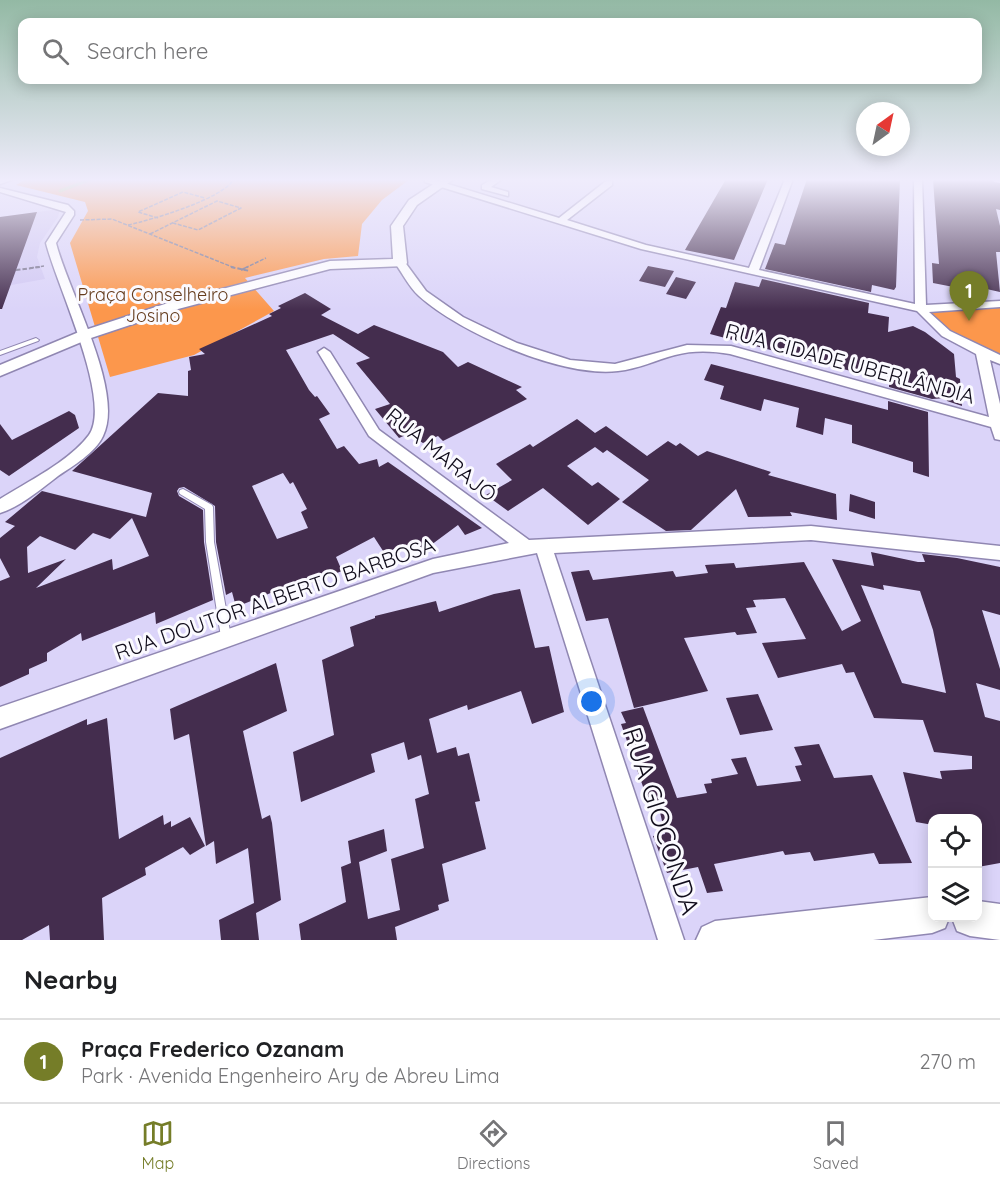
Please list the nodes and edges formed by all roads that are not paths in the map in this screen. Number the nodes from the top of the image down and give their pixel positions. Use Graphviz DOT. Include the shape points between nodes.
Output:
graph roads {
  1 [pos="65,223"];
  2 [pos="399,223"];
  3 [pos="566,223"];
  4 [pos="772,223"];
  5 [pos="919,223"];
  6 [pos="400,263"];
  7 [pos="753,271"];
  8 [pos="1000,304"];
  9 [pos="921,309"];
  10 [pos="85,335"];
  11 [pos="36,340"];
  12 [pos="324,352"];
  13 [pos="982,352"];
  14 [pos="0,353"];
  15 [pos="1000,360"];
  16 [pos="0,372"];
  17 [pos="999,430"];
  18 [pos="183,492"];
  19 [pos="0,507"];
  20 [pos="535,548"];
  21 [pos="1000,553"];
  22 [pos="226,637"];
  23 [pos="0,718"];
  24 [pos="928,916"];
  25 [pos="982,920"];
  26 [pos="1000,922"];
  27 [pos="671,940"];
  28 [pos="715,940"];
  1 -- 10 [label="street" via="51,243 55,264"];
  2 -- 6 [label="street"];
  3 -- 7 [label="street" via="644,247"];
  4 -- 7 [label="street"];
  5 -- 9 [label="street"];
  6 -- 10 [label="street" via="330,265 173,306"];
  6 -- 17 [label="street, RUA CIDADE UBERLÂNDIA" via="422,293 460,320 491,336 552,357 601,369 629,366 703,346 730,350"];
  7 -- 9 [label="street"];
  8 -- 9 [label="street"];
  9 -- 13 [label="street" via="935,325"];
  10 -- 16 [label="street"];
  10 -- 19 [label="street" via="103,412 97,435"];
  11 -- 14 [label="lane"];
  12 -- 20 [label="street, RUA MARAJÓ" via="374,433"];
  13 -- 15 [label="street"];
  13 -- 17 [label="street"];
  18 -- 22 [label="lane" via="209,507 210,542"];
  20 -- 21 [label="street, RUA DOUTOR ALBERTO BARBOSA" via="811,533"];
  20 -- 22 [label="street, RUA DOUTOR ALBERTO BARBOSA" via="433,566"];
  20 -- 27 [label="street, RUA GIOCONDA"];
  22 -- 23 [label="street, RUA DOUTOR ALBERTO BARBOSA"];
  24 -- 28 [label="street"];
  25 -- 26 [label="street"];
}
